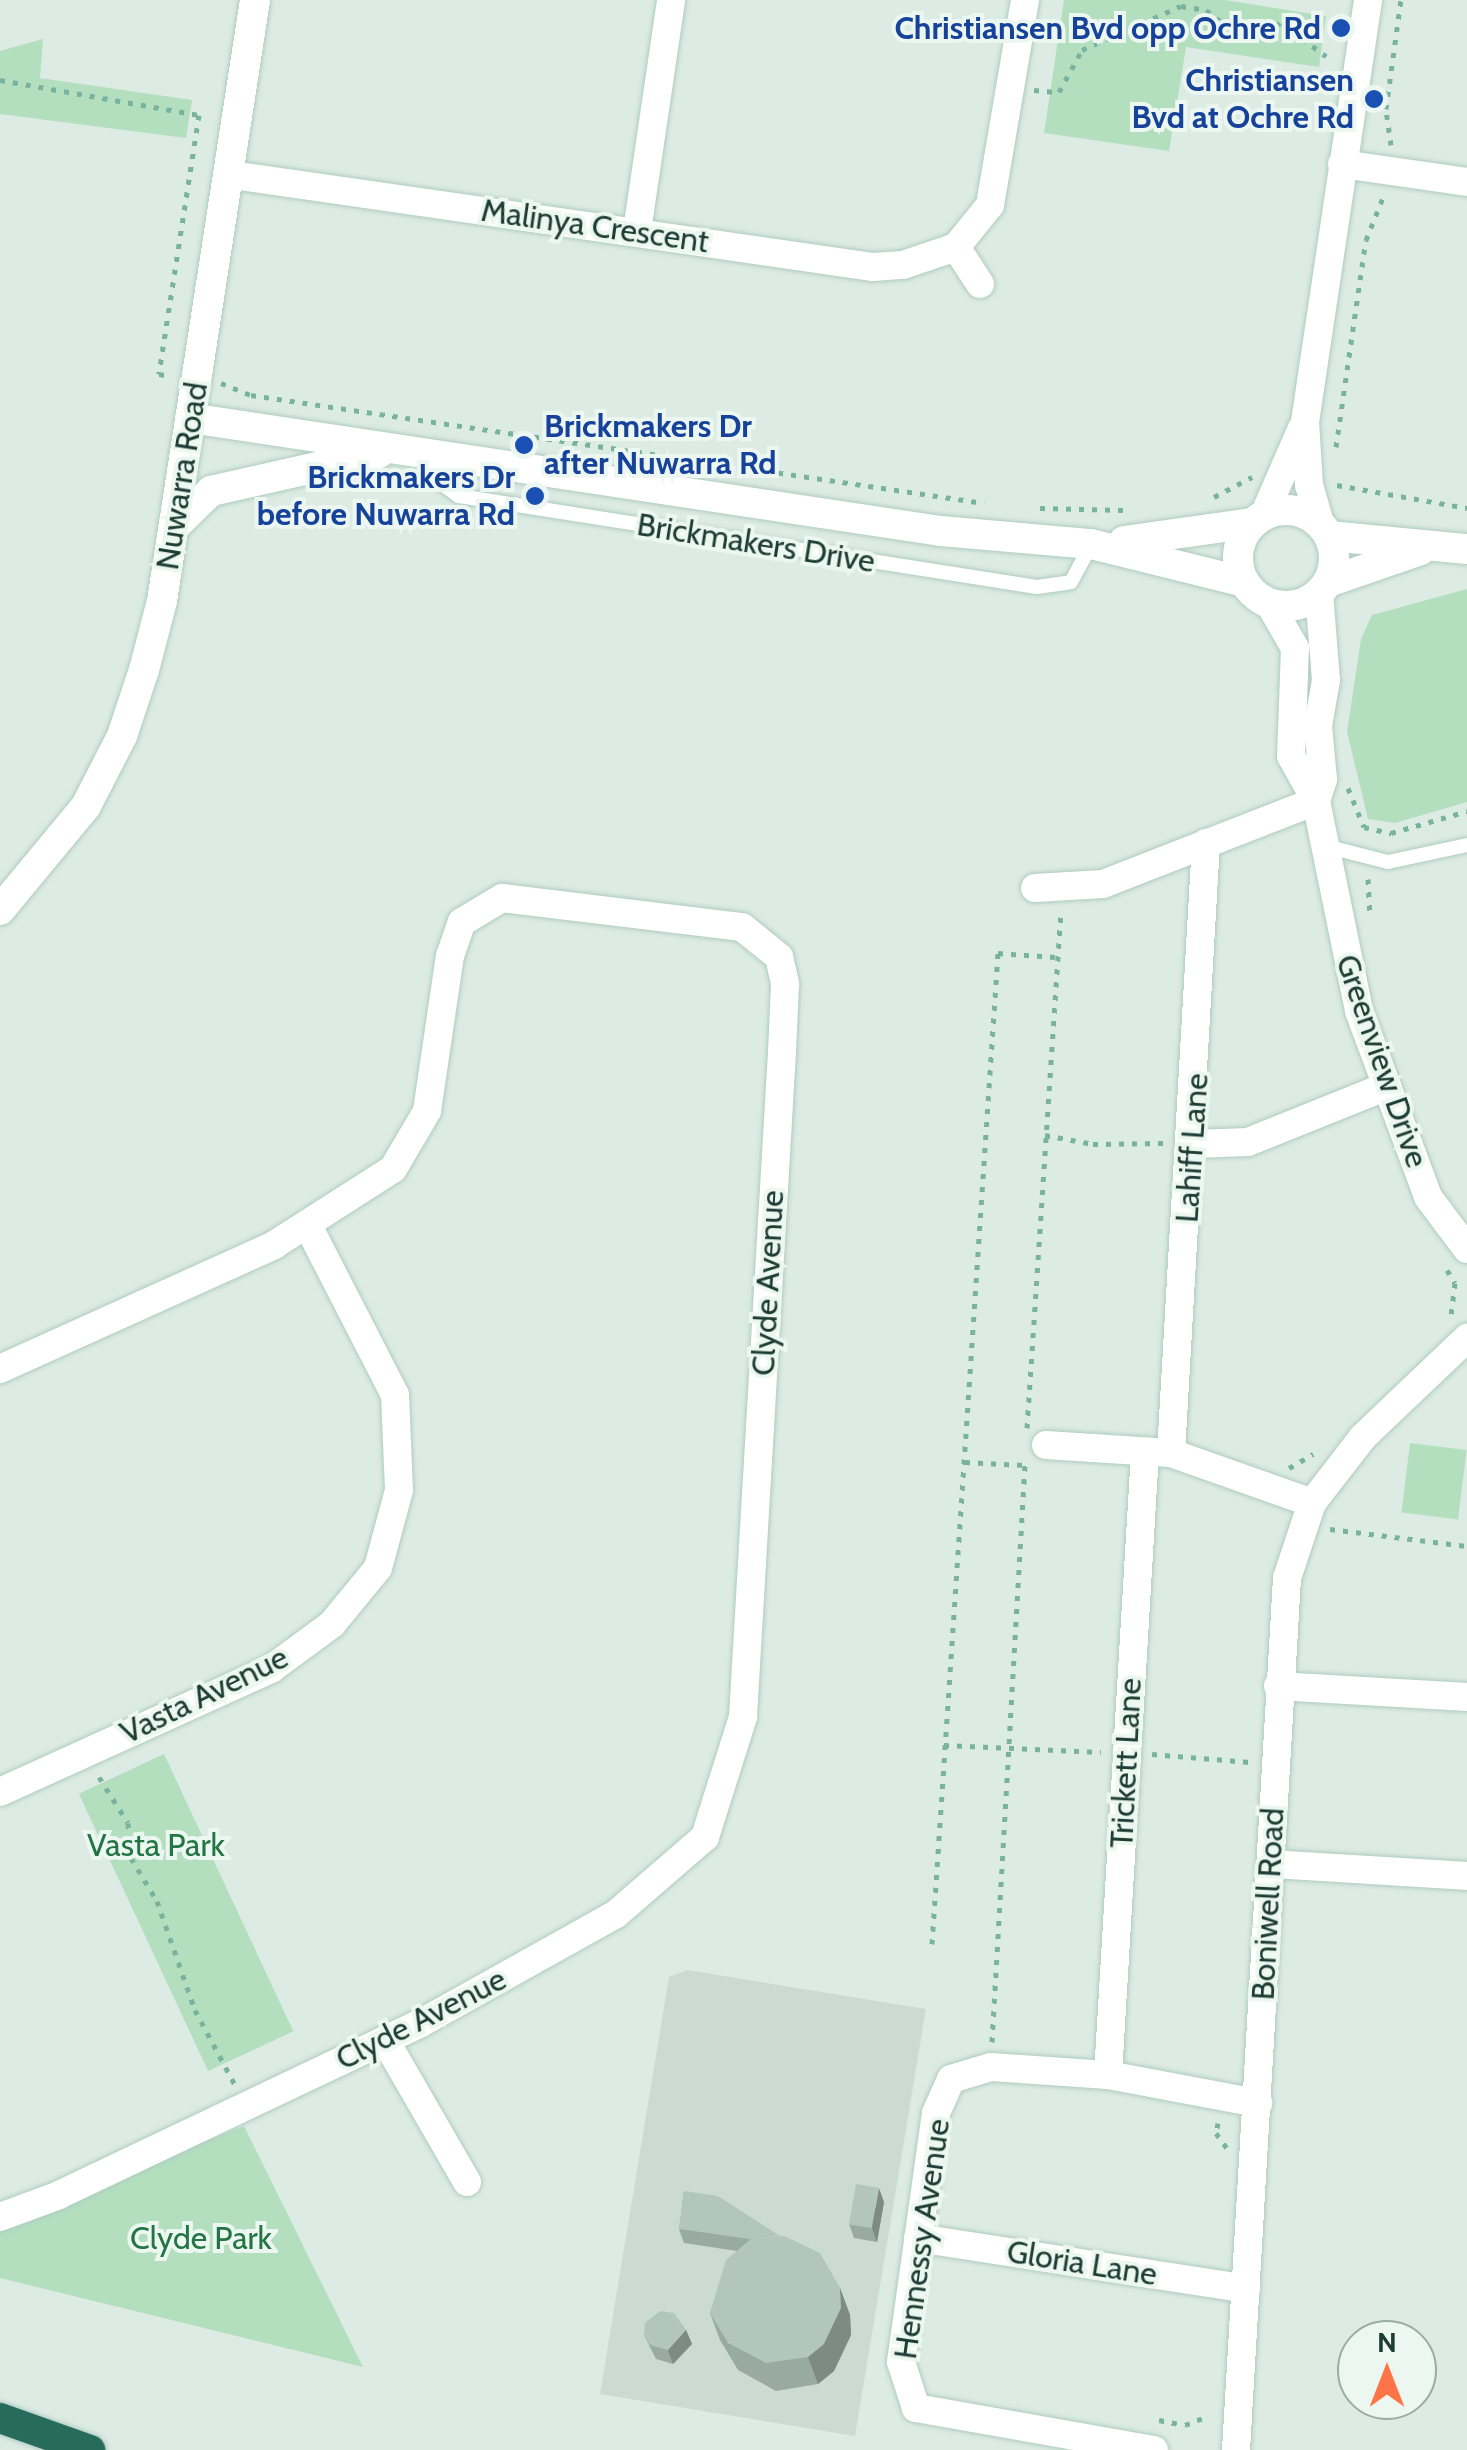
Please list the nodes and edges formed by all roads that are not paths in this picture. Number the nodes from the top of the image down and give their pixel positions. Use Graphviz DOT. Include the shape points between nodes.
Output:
graph roads {
  1 [pos="256,0"];
  2 [pos="670,0"];
  3 [pos="1024,0"];
  4 [pos="1368,0"];
  5 [pos="1342,164"];
  6 [pos="232,175"];
  7 [pos="1467,182"];
  8 [pos="638,231"];
  9 [pos="956,246"];
  10 [pos="980,284"];
  11 [pos="190,418"];
  12 [pos="1305,422"];
  13 [pos="406,451"];
  14 [pos="1258,519"];
  15 [pos="174,527"];
  16 [pos="1324,530"];
  17 [pos="1091,544"];
  18 [pos="1428,548"];
  19 [pos="1467,549"];
  20 [pos="1244,582"];
  21 [pos="1324,587"];
  22 [pos="1269,603"];
  23 [pos="1316,801"];
  24 [pos="1206,843"];
  25 [pos="1467,844"];
  26 [pos="1326,846"];
  27 [pos="1035,888"];
  28 [pos="0,910"];
  29 [pos="1387,1086"];
  30 [pos="1193,1144"];
  31 [pos="308,1226"];
  32 [pos="1467,1249"];
  33 [pos="1467,1338"];
  34 [pos="0,1369"];
  35 [pos="1467,1372"];
  36 [pos="1403,1395"];
  37 [pos="1046,1444"];
  38 [pos="1158,1453"];
  39 [pos="1307,1513"];
  40 [pos="1278,1686"];
  41 [pos="1467,1698"];
  42 [pos="0,1792"];
  43 [pos="1271,1864"];
  44 [pos="1467,1876"];
  45 [pos="385,2040"];
  46 [pos="1108,2075"];
  47 [pos="1258,2103"];
  48 [pos="467,2182"];
  49 [pos="0,2216"];
  50 [pos="918,2238"];
  51 [pos="1246,2289"];
  52 [pos="0,2418"];
  53 [pos="90,2450"];
  54 [pos="1154,2450"];
  55 [pos="1236,2450"];
  1 -- 6 [label="street, Nuwarra Road"];
  2 -- 8 [label="street"];
  3 -- 9 [label="street" via="990,204"];
  4 -- 5 [label="street"];
  5 -- 7 [label="street"];
  5 -- 12 [label="street"];
  6 -- 8 [label="street, Malinya Crescent"];
  6 -- 11 [label="street, Nuwarra Road"];
  8 -- 9 [label="street, Malinya Crescent" via="873,266 903,265"];
  9 -- 10 [label="street"];
  11 -- 13 [label="street, Brickmakers Drive"];
  11 -- 15 [label="street, Nuwarra Road"];
  12 -- 14 [label="street"];
  12 -- 16 [label="street" via="1309,485"];
  13 -- 15 [label="street" via="211,491"];
  13 -- 17 [label="street, Brickmakers Drive" via="941,531"];
  13 -- 17 [label="lane, Brickmakers Drive" via="459,496 1037,587 1071,582"];
  14 -- 16 [label="street" via="1294,510"];
  14 -- 17 [label="street, Brickmakers Drive" via="1195,536"];
  14 -- 20 [label="street" via="1238,551"];
  15 -- 28 [label="street, Nuwarra Road" via="162,600 122,736 86,806"];
  16 -- 18 [label="street"];
  16 -- 21 [label="street" via="1334,551"];
  17 -- 20 [label="street, Brickmakers Drive"];
  18 -- 19 [label="street"];
  18 -- 21 [label="street"];
  20 -- 22 [label="street"];
  21 -- 22 [label="street" via="1296,605"];
  21 -- 23 [label="street, Greenview Drive" via="1318,726 1323,779"];
  22 -- 23 [label="street, Greenview Drive" via="1295,648 1291,756"];
  23 -- 24 [label="street"];
  23 -- 26 [label="street, Greenview Drive"];
  24 -- 27 [label="street" via="1102,884"];
  24 -- 30 [label="street, Lahiff Lane"];
  25 -- 26 [label="lane" via="1388,862"];
  26 -- 29 [label="street, Greenview Drive" via="1339,935"];
  29 -- 30 [label="street" via="1248,1142"];
  29 -- 32 [label="street, Greenview Drive" via="1428,1198"];
  30 -- 38 [label="street, Lahiff Lane"];
  31 -- 34 [label="street, Clyde Avenue"];
  31 -- 42 [label="street, Vasta Avenue" via="395,1395 399,1490 378,1568 332,1624 271,1670"];
  31 -- 45 [label="street, Clyde Avenue" via="392,1169 413,1138 427,1111 462,922 502,898 742,927 778,957 785,984 782,1052 743,1716 705,1837 616,1914"];
  33 -- 36 [label="street, Boniwell Road"];
  35 -- 36 [label="street"];
  36 -- 39 [label="street, Boniwell Road"];
  37 -- 38 [label="street"];
  38 -- 39 [label="street"];
  38 -- 46 [label="street, Trickett Lane"];
  39 -- 40 [label="street, Boniwell Road" via="1287,1578"];
  40 -- 41 [label="street"];
  40 -- 43 [label="street, Boniwell Road"];
  43 -- 44 [label="street"];
  43 -- 47 [label="street, Boniwell Road"];
  45 -- 48 [label="street"];
  45 -- 49 [label="street, Clyde Avenue" via="57,2196"];
  46 -- 47 [label="street, Hennessy Avenue"];
  46 -- 50 [label="street, Hennessy Avenue" via="991,2067 951,2079 936,2113"];
  47 -- 51 [label="street, Boniwell Road"];
  50 -- 51 [label="street, Gloria Lane"];
  50 -- 54 [label="street, Hennessy Avenue" via="901,2362 916,2408"];
  51 -- 55 [label="street, Boniwell Road"];
  52 -- 53 [label="highway"];
}
